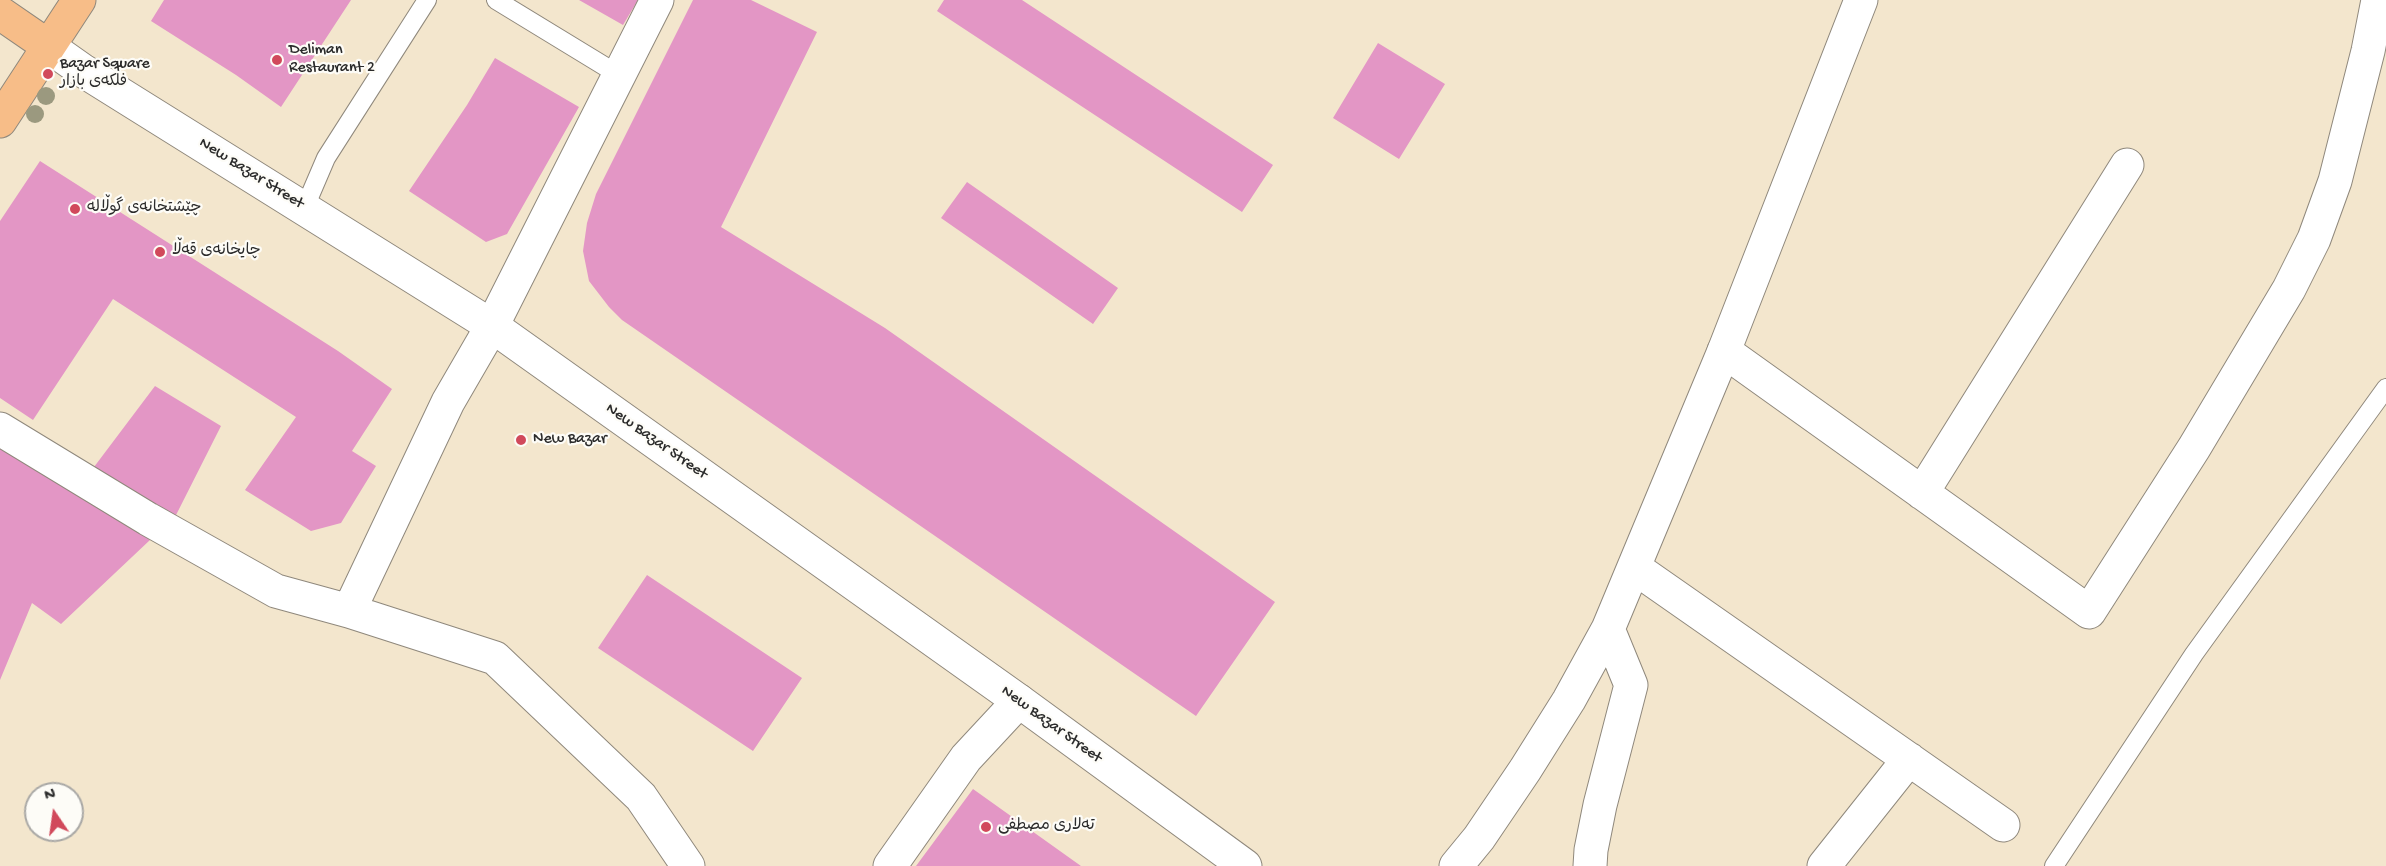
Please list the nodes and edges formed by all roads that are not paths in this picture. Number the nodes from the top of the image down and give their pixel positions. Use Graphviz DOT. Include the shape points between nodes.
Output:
graph roads {
  1 [pos="79,0"];
  2 [pos="427,0"];
  3 [pos="496,0"];
  4 [pos="657,0"];
  5 [pos="1862,0"];
  6 [pos="2378,0"];
  7 [pos="0,13"];
  8 [pos="48,46"];
  9 [pos="619,75"];
  10 [pos="0,121"];
  11 [pos="2127,165"];
  12 [pos="305,207"];
  13 [pos="492,326"];
  14 [pos="1724,351"];
  15 [pos="2386,388"];
  16 [pos="0,429"];
  17 [pos="1922,493"];
  18 [pos="1635,568"];
  19 [pos="348,611"];
  20 [pos="1608,628"];
  21 [pos="1019,701"];
  22 [pos="1909,759"];
  23 [pos="2003,825"];
  24 [pos="688,866"];
  25 [pos="890,866"];
  26 [pos="1245,866"];
  27 [pos="1456,866"];
  28 [pos="1590,866"];
  29 [pos="1824,866"];
  30 [pos="2054,866"];
  1 -- 8 [label="highway"];
  2 -- 12 [label="lane" via="326,158"];
  3 -- 9 [label="lane"];
  4 -- 9 [label="street"];
  5 -- 14 [label="street"];
  6 -- 17 [label="street" via="2335,181 2314,239 2289,289 2194,448 2089,612"];
  7 -- 8 [label="highway"];
  8 -- 10 [label="highway"];
  8 -- 12 [label="street, New Bazar Street"];
  9 -- 13 [label="street"];
  11 -- 17 [label="street"];
  12 -- 13 [label="street, New Bazar Street"];
  13 -- 19 [label="street" via="448,402"];
  13 -- 21 [label="street, New Bazar Street"];
  14 -- 17 [label="street"];
  14 -- 18 [label="street"];
  15 -- 30 [label="lane" via="2194,654"];
  16 -- 19 [label="street" via="276,591"];
  18 -- 20 [label="street"];
  18 -- 22 [label="street"];
  19 -- 24 [label="street" via="495,658 641,797"];
  20 -- 27 [label="street" via="1526,770"];
  20 -- 28 [label="street" via="1631,685 1600,805"];
  21 -- 25 [label="street" via="966,758"];
  21 -- 26 [label="street, New Bazar Street"];
  22 -- 23 [label="street"];
  22 -- 29 [label="street"];
}
